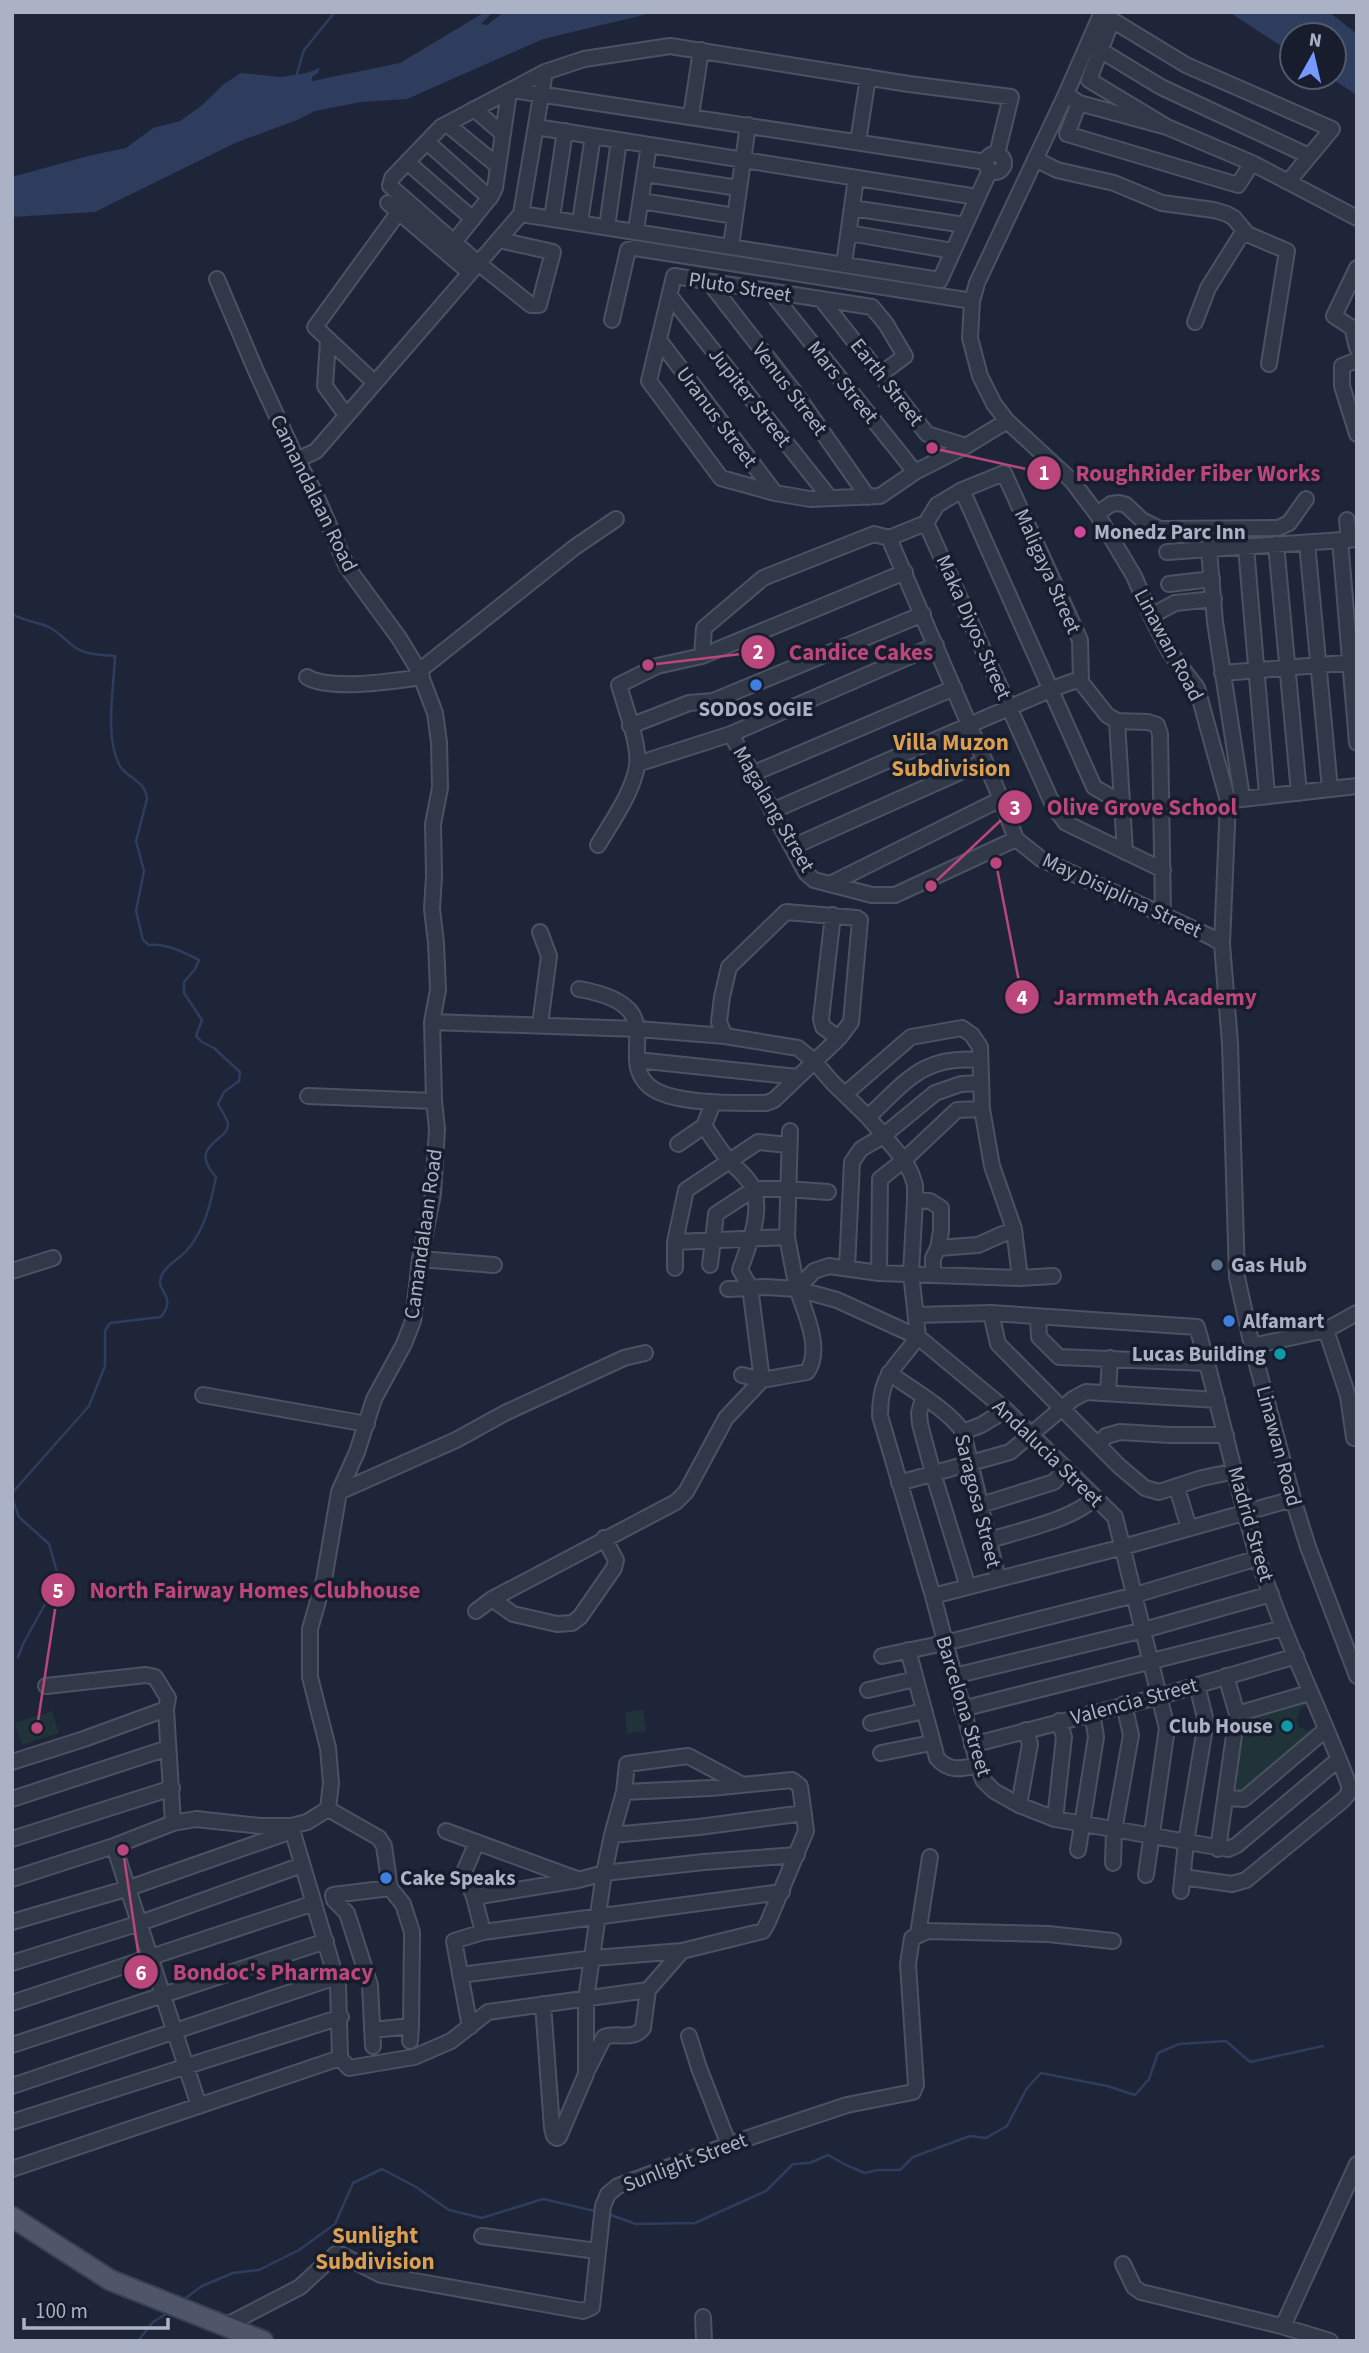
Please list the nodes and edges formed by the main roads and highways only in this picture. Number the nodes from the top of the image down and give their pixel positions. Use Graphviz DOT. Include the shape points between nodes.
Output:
graph roads {
  1 [pos="12,2217"];
  2 [pos="263,2341"];
  1 -- 2 [label="main road" via="110,2280"];
}
